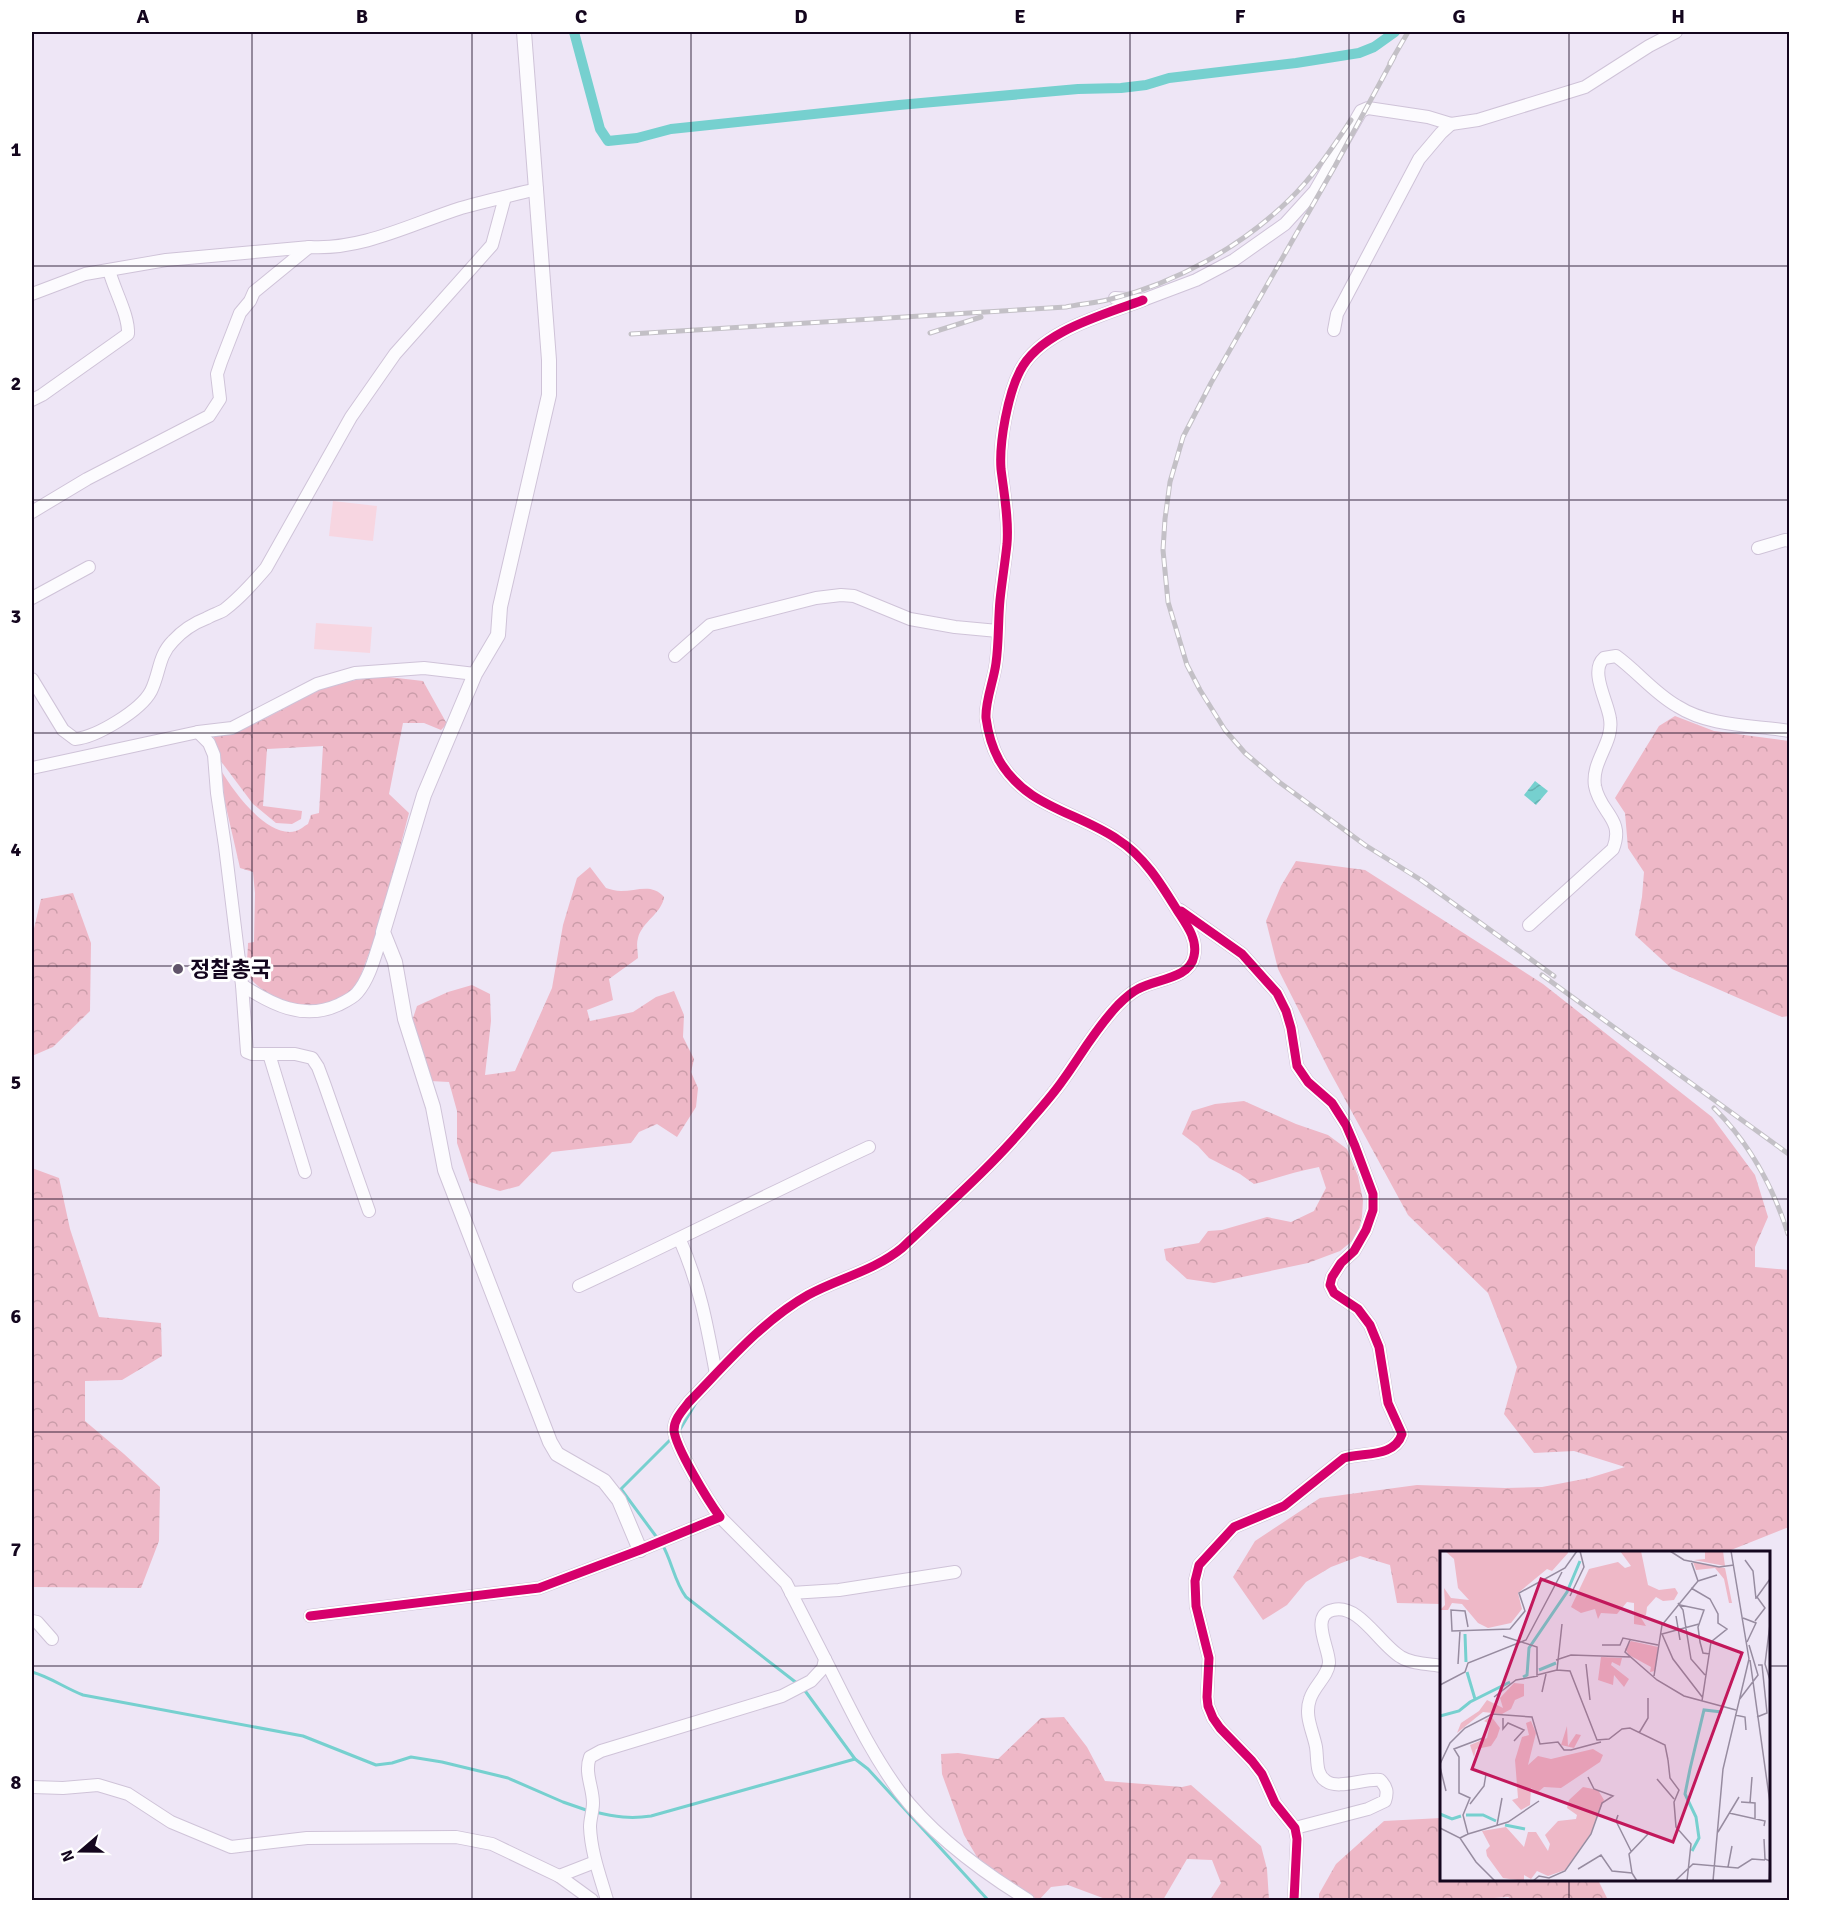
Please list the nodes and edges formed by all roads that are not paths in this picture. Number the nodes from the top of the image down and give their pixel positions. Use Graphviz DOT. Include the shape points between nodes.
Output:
graph roads {
  1 [pos="524,32"];
  2 [pos="1676,32"];
  3 [pos="1452,124"];
  4 [pos="537,189"];
  5 [pos="505,197"];
  6 [pos="310,247"];
  7 [pos="109,270"];
  8 [pos="32,294"];
  9 [pos="1115,298"];
  10 [pos="1143,300"];
  11 [pos="1334,330"];
  12 [pos="32,400"];
  13 [pos="32,512"];
  14 [pos="1790,541"];
  15 [pos="1758,548"];
  16 [pos="89,567"];
  17 [pos="32,598"];
  18 [pos="998,631"];
  19 [pos="675,656"];
  20 [pos="475,674"];
  21 [pos="32,679"];
  22 [pos="1790,731"];
  23 [pos="198,732"];
  24 [pos="32,768"];
  25 [pos="1174,906"];
  26 [pos="1529,926"];
  27 [pos="383,932"];
  28 [pos="242,986"];
  29 [pos="268,1054"];
  30 [pos="869,1147"];
  31 [pos="305,1172"];
  32 [pos="369,1211"];
  33 [pos="680,1240"];
  34 [pos="579,1286"];
  35 [pos="716,1374"];
  36 [pos="720,1517"];
  37 [pos="640,1550"];
  38 [pos="955,1572"];
  39 [pos="791,1593"];
  40 [pos="310,1616"];
  41 [pos="32,1621"];
  42 [pos="52,1639"];
  43 [pos="825,1659"];
  44 [pos="1440,1665"];
  45 [pos="32,1787"];
  46 [pos="1294,1828"];
  47 [pos="595,1862"];
  48 [pos="559,1876"];
  49 [pos="592,1900"];
  50 [pos="607,1900"];
  51 [pos="1028,1900"];
  52 [pos="1294,1900"];
  1 -- 4 [label="street"];
  2 -- 3 [label="street" via="1584,87 1478,120"];
  3 -- 10 [label="street" via="1368,108 1361,111 1315,191 1285,224 1234,260 1196,280"];
  3 -- 11 [label="street" via="1419,159 1337,314"];
  4 -- 5 [label="street"];
  4 -- 20 [label="street" via="549,395 500,607 498,635"];
  5 -- 6 [label="street" via="379,237 330,248"];
  5 -- 21 [label="street" via="492,244 395,354 351,417 266,568 249,589 222,611 190,626 174,639 163,651 151,692 142,702 110,727 75,739 63,730"];
  6 -- 7 [label="street" via="166,260"];
  6 -- 13 [label="street" via="254,292 240,313 217,374 220,399 209,416"];
  7 -- 8 [label="street" via="85,274"];
  7 -- 12 [label="street" via="129,324 128,334"];
  9 -- 10 [label="street"];
  10 -- 18 [label="street" via="1057,335 1043,344 1020,371 1011,396 1001,465 1008,540"];
  14 -- 15 [label="street"];
  16 -- 17 [label="street"];
  18 -- 19 [label="street" via="910,619 854,596 841,595 710,625"];
  18 -- 25 [label="street" via="986,714 997,757 1019,787 1118,839 1142,860"];
  20 -- 23 [label="street" via="424,668 355,673 317,684 232,728"];
  20 -- 27 [label="street" via="424,795"];
  22 -- 26 [label="street" via="1710,721 1693,715 1675,706 1616,656 1604,658 1598,667 1611,721 1594,777 1595,789 1614,821 1618,839 1613,849"];
  23 -- 24 [label="street"];
  23 -- 28 [label="street" via="214,755"];
  25 -- 35 [label="street" via="1193,936 1192,964 1181,973 1140,987 1123,1000 1023,1129 902,1248 792,1305 762,1328"];
  25 -- 46 [label="street" via="1242,954 1277,993 1287,1011 1297,1066 1308,1082 1332,1103 1346,1125 1373,1194 1373,1210 1366,1230 1330,1285 1370,1324 1384,1370 1388,1403 1402,1434 1400,1442 1384,1452 1344,1458 1284,1506 1234,1527 1199,1565 1195,1581 1196,1606 1209,1658 1207,1697 1213,1718 1262,1774 1275,1803"];
  27 -- 28 [label="street" via="357,993 328,1009 285,1008"];
  27 -- 37 [label="street" via="433,1107 445,1170 549,1442 557,1454 604,1481 619,1500"];
  28 -- 29 [label="street" via="247,1052"];
  29 -- 31 [label="street"];
  29 -- 32 [label="street" via="312,1058 318,1067"];
  30 -- 33 [label="street"];
  33 -- 34 [label="street"];
  33 -- 35 [label="street" via="703,1302"];
  35 -- 36 [label="street" via="678,1415 674,1430 680,1451"];
  36 -- 37 [label="street"];
  36 -- 39 [label="street" via="773,1569"];
  37 -- 40 [label="street" via="539,1587"];
  38 -- 39 [label="street" via="839,1590"];
  39 -- 43 [label="street"];
  41 -- 42 [label="street"];
  43 -- 47 [label="street" via="823,1668 811,1681 782,1696 590,1757 590,1825"];
  43 -- 51 [label="street" via="866,1738 900,1791 933,1828 988,1875"];
  44 -- 46 [label="street" via="1403,1658 1358,1616 1346,1610 1327,1612 1322,1630 1330,1662 1307,1711 1318,1769 1325,1781 1333,1784 1380,1780 1387,1795 1385,1801 1368,1809"];
  45 -- 48 [label="street" via="98,1785 128,1794 171,1822 231,1847 307,1838 456,1837 492,1844"];
  46 -- 52 [label="street" via="1298,1839"];
  47 -- 48 [label="street"];
  47 -- 50 [label="street"];
  48 -- 49 [label="street"];
}
